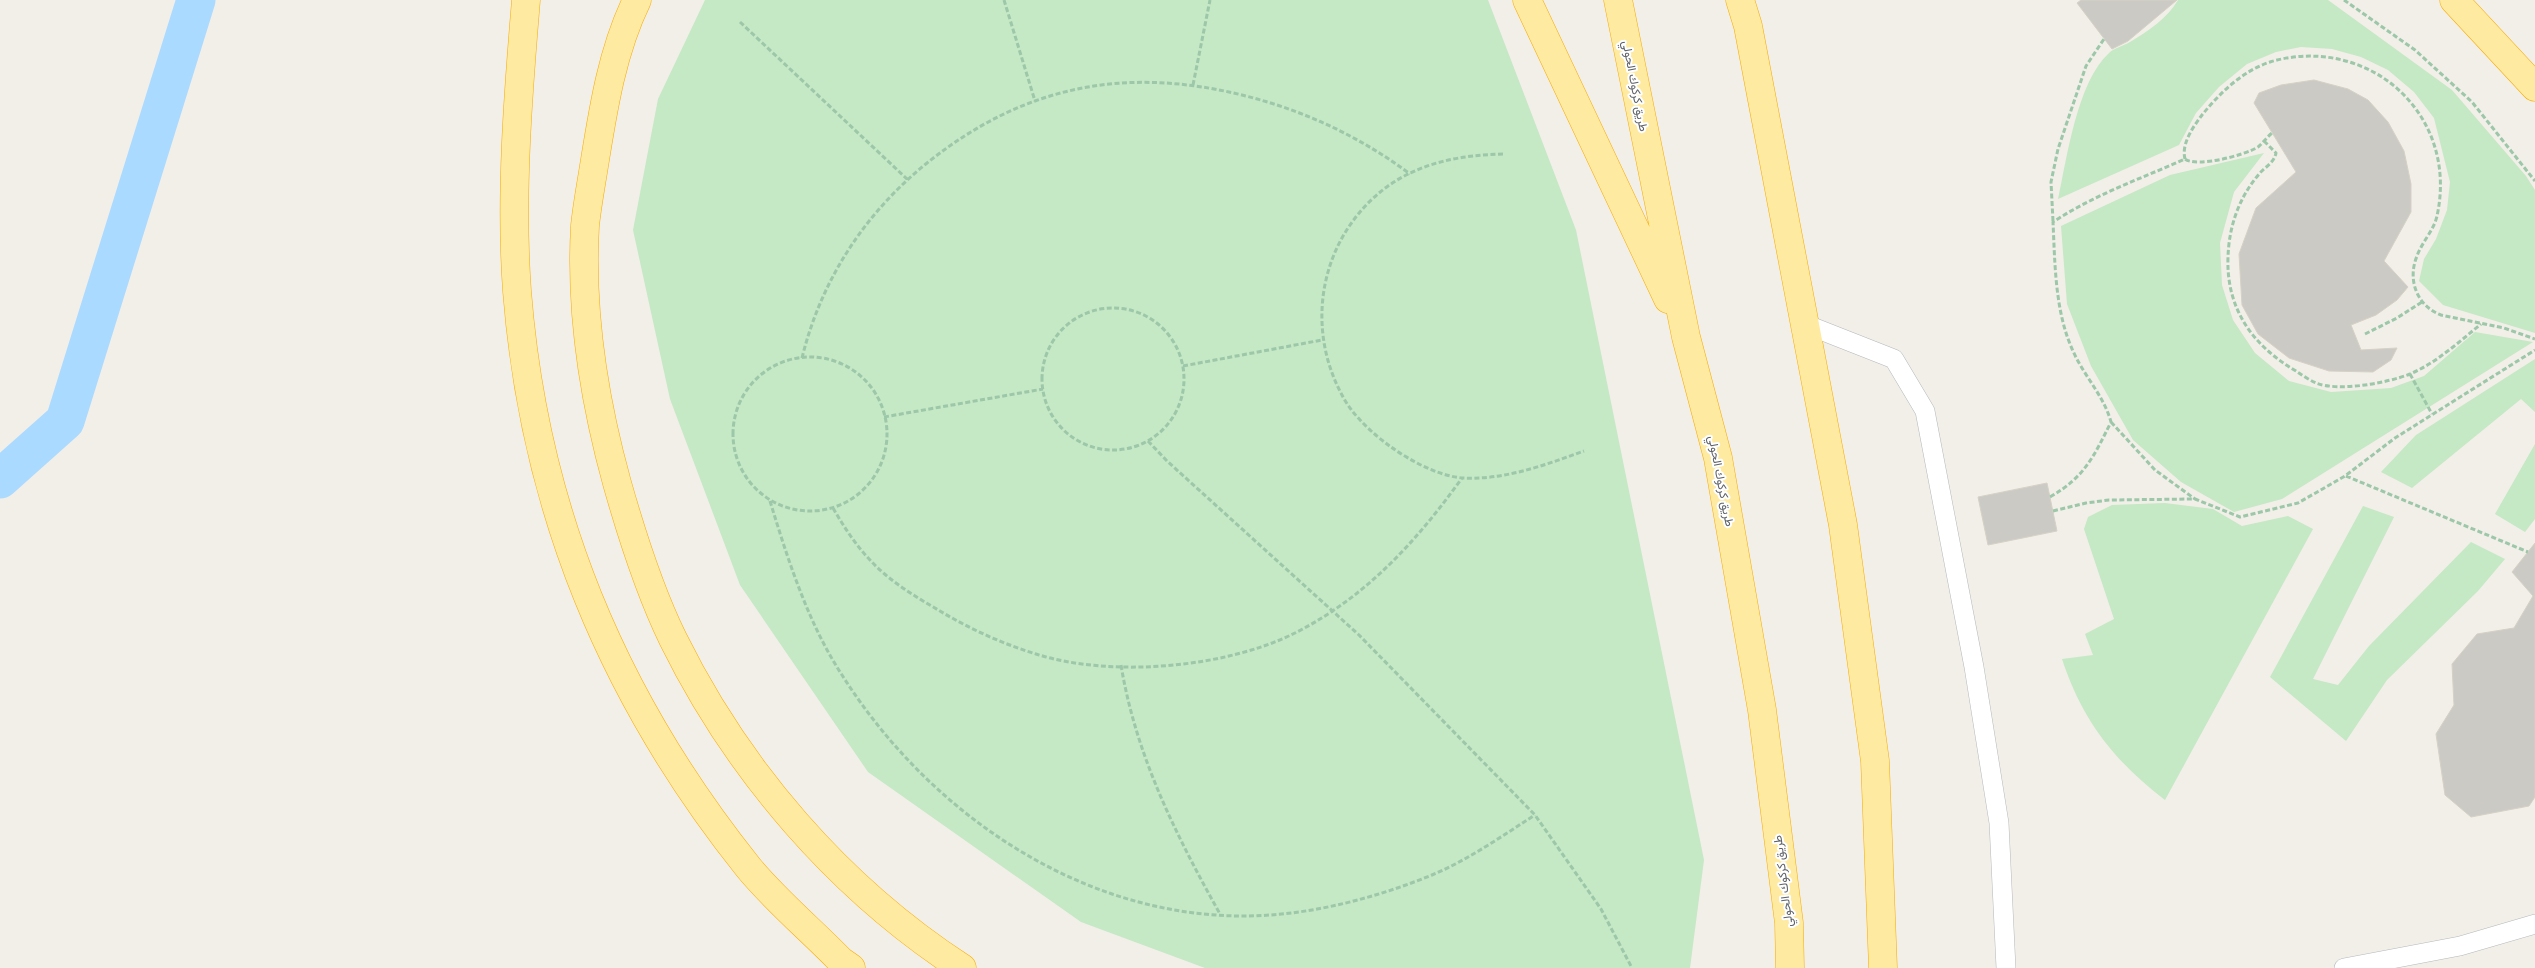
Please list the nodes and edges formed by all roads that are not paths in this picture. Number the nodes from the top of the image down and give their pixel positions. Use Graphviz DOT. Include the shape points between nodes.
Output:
graph roads {
  1 [pos="526,0"];
  2 [pos="638,0"];
  3 [pos="1527,0"];
  4 [pos="1618,0"];
  5 [pos="1740,0"];
  6 [pos="2454,0"];
  7 [pos="2535,87"];
  8 [pos="1805,324"];
  9 [pos="1686,336"];
  10 [pos="2535,924"];
  11 [pos="851,968"];
  12 [pos="962,968"];
  13 [pos="1790,968"];
  14 [pos="1883,968"];
  15 [pos="2006,968"];
  16 [pos="2344,968"];
  1 -- 11 [label="highway" via="519,82 515,221 517,290 532,404 543,461 564,535 592,608 659,742 749,868"];
  2 -- 12 [label="highway" via="610,78 602,116 586,225 587,334 602,428 646,576 673,639 714,713 807,836 854,884 904,927"];
  3 -- 9 [label="highway"];
  4 -- 9 [label="highway, طريق كركوك الحولي"];
  5 -- 8 [label="highway" via="1748,26"];
  6 -- 7 [label="highway"];
  8 -- 14 [label="highway" via="1843,525 1875,761"];
  8 -- 15 [label="lane" via="1894,359 1925,410 1974,667 1999,823"];
  9 -- 13 [label="highway, طريق كركوك الحولي" via="1718,458 1762,710 1789,923"];
  10 -- 16 [label="lane" via="2460,946"];
}
